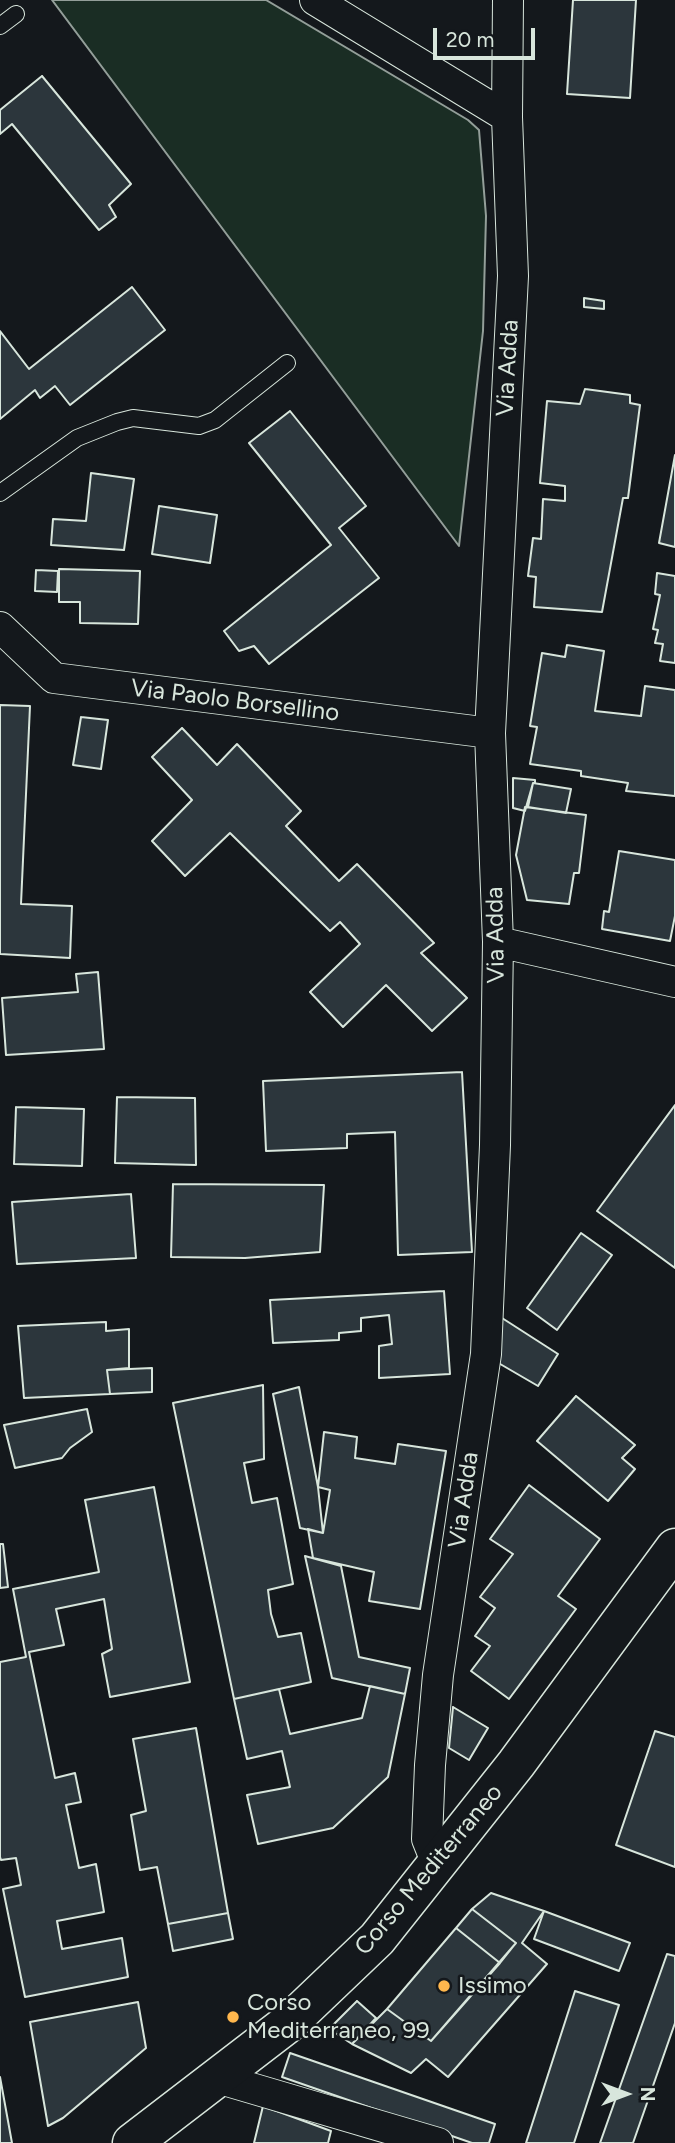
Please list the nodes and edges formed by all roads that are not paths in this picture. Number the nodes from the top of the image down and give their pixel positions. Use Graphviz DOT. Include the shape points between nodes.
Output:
graph roads {
  1 [pos="314,0"];
  2 [pos="508,0"];
  3 [pos="16,14"];
  4 [pos="0,26"];
  5 [pos="507,117"];
  6 [pos="287,363"];
  7 [pos="0,493"];
  8 [pos="0,627"];
  9 [pos="490,733"];
  10 [pos="498,942"];
  11 [pos="675,982"];
  12 [pos="675,1548"];
  13 [pos="438,1864"];
  14 [pos="217,2078"];
  15 [pos="132,2143"];
  16 [pos="438,2143"];
  1 -- 5 [label="street"];
  2 -- 5 [label="street, Via Adda"];
  3 -- 4 [label="lane"];
  5 -- 9 [label="street, Via Adda" via="513,276"];
  6 -- 7 [label="lane" via="215,421 199,426 133,418 117,422 77,438"];
  8 -- 9 [label="street, Via Paolo Borsellino" via="54,678"];
  9 -- 10 [label="street, Via Adda"];
  10 -- 11 [label="street"];
  10 -- 13 [label="street, Via Adda" via="486,1354 438,1675 427,1839"];
  12 -- 13 [label="main road, Corso Mediterraneo"];
  13 -- 14 [label="main road, Corso Mediterraneo" via="377,1939 291,2021"];
  14 -- 15 [label="main road, Corso Mediterraneo"];
  14 -- 16 [label="street"];
}
